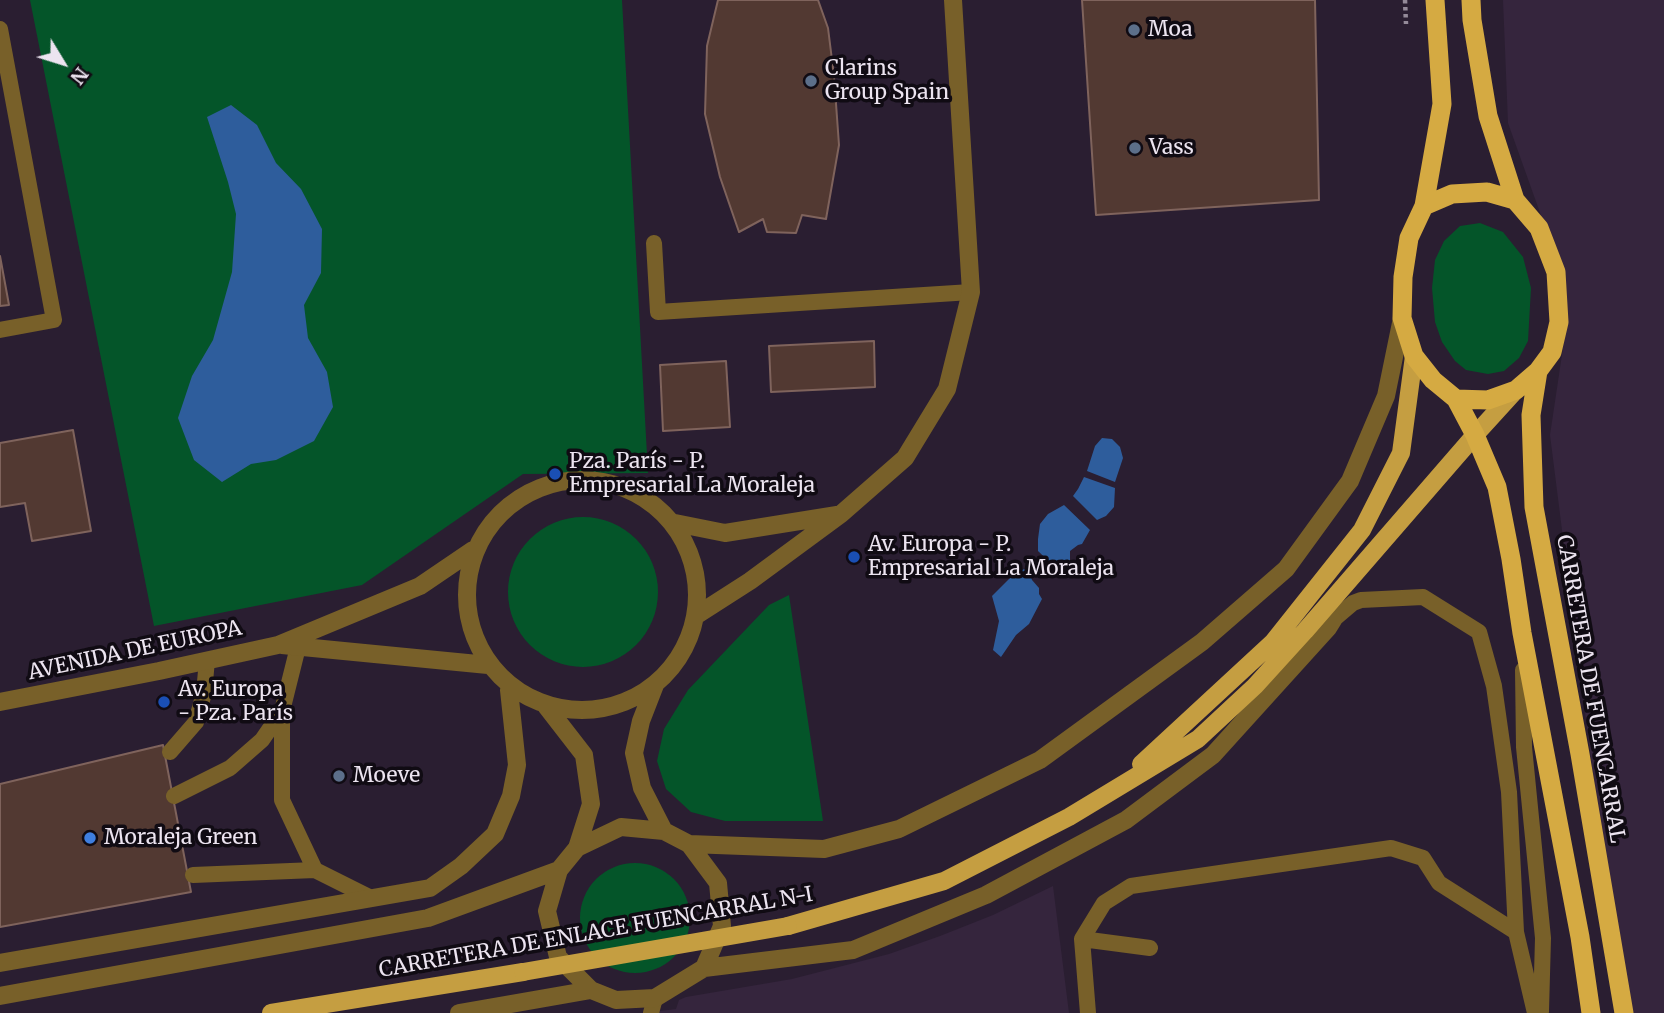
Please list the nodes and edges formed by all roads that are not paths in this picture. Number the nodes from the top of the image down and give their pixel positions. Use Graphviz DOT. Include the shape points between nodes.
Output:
graph roads {
  1 [pos="953,0"];
  2 [pos="1435,0"];
  3 [pos="1471,0"];
  4 [pos="0,29"];
  5 [pos="1515,200"];
  6 [pos="1424,206"];
  7 [pos="654,243"];
  8 [pos="971,292"];
  9 [pos="1402,318"];
  10 [pos="0,330"];
  11 [pos="1414,356"];
  12 [pos="1538,371"];
  13 [pos="1516,390"];
  14 [pos="1455,399"];
  15 [pos="1475,435"];
  16 [pos="841,514"];
  17 [pos="675,523"];
  18 [pos="473,550"];
  19 [pos="697,615"];
  20 [pos="1333,620"];
  21 [pos="1305,631"];
  22 [pos="1522,633"];
  23 [pos="278,645"];
  24 [pos="298,647"];
  25 [pos="207,660"];
  26 [pos="488,664"];
  27 [pos="655,685"];
  28 [pos="509,690"];
  29 [pos="0,702"];
  30 [pos="545,706"];
  31 [pos="282,711"];
  32 [pos="170,752"];
  33 [pos="1113,790"];
  34 [pos="174,796"];
  35 [pos="664,831"];
  36 [pos="689,844"];
  37 [pos="577,848"];
  38 [pos="315,870"];
  39 [pos="559,870"];
  40 [pos="193,875"];
  41 [pos="371,898"];
  42 [pos="1516,932"];
  43 [pos="1082,939"];
  44 [pos="1150,948"];
  45 [pos="0,963"];
  46 [pos="704,968"];
  47 [pos="591,990"];
  48 [pos="0,996"];
  49 [pos="653,1006"];
  50 [pos="271,1013"];
  51 [pos="458,1013"];
  52 [pos="1088,1013"];
  53 [pos="1535,1013"];
  54 [pos="1541,1013"];
  55 [pos="1591,1013"];
  56 [pos="1623,1013"];
  1 -- 8 [label="street"];
  2 -- 6 [label="highway" via="1441,104"];
  3 -- 5 [label="highway" via="1488,116"];
  4 -- 10 [label="lane" via="54,320"];
  5 -- 6 [label="highway" via="1488,192 1452,194"];
  5 -- 12 [label="highway" via="1539,228 1556,272 1559,322 1552,352"];
  6 -- 9 [label="highway" via="1409,238"];
  7 -- 8 [label="lane" via="658,312"];
  8 -- 16 [label="street" via="947,389 905,458"];
  9 -- 11 [label="highway"];
  9 -- 36 [label="street" via="1386,396 1350,481 1286,569 1202,642 1040,760 899,829 824,849"];
  11 -- 14 [label="highway"];
  11 -- 33 [label="main road, CARRETERA DE ENLACE FUENCARRAL N-I" via="1401,453 1362,530 1273,642"];
  12 -- 13 [label="highway"];
  12 -- 56 [label="highway, CARRETERA DE FUENCARRAL" via="1531,415 1534,507"];
  13 -- 14 [label="highway" via="1488,401"];
  13 -- 15 [label="main road, CARRETERA DE ENLACE FUENCARRAL N-I"];
  14 -- 15 [label="highway"];
  15 -- 21 [label="main road, CARRETERA DE ENLACE FUENCARRAL N-I"];
  15 -- 22 [label="highway" via="1497,487"];
  16 -- 17 [label="street" via="725,533"];
  16 -- 19 [label="street"];
  17 -- 18 [label="street" via="628,486 591,477 557,483 523,497 494,516"];
  17 -- 19 [label="street" via="693,558"];
  18 -- 23 [label="street, AVENIDA DE EUROPA" via="420,586"];
  18 -- 26 [label="street" via="465,608"];
  19 -- 27 [label="street" via="682,654"];
  20 -- 21 [label="street"];
  20 -- 42 [label="lane" via="1361,600 1423,597 1479,632 1494,686 1510,792"];
  20 -- 46 [label="street" via="1213,755 1126,820 986,895 853,950"];
  21 -- 33 [label="main road, CARRETERA DE ENLACE FUENCARRAL N-I" via="1255,686 1198,738"];
  22 -- 54 [label="lane" via="1524,747 1543,938"];
  22 -- 55 [label="highway"];
  23 -- 24 [label="street, AVENIDA DE EUROPA"];
  23 -- 25 [label="street, AVENIDA DE EUROPA"];
  24 -- 26 [label="street, AVENIDA DE EUROPA"];
  24 -- 31 [label="lane"];
  25 -- 29 [label="street, AVENIDA DE EUROPA"];
  25 -- 32 [label="lane" via="196,722"];
  26 -- 28 [label="street"];
  27 -- 30 [label="street" via="600,710"];
  27 -- 35 [label="street" via="634,753 642,788"];
  28 -- 30 [label="street"];
  28 -- 41 [label="street" via="517,765 511,796 495,834 430,888"];
  30 -- 37 [label="street" via="584,755 591,804"];
  31 -- 34 [label="lane" via="262,740 230,768"];
  31 -- 38 [label="lane" via="282,800"];
  33 -- 50 [label="main road, CARRETERA DE ENLACE FUENCARRAL N-I, bridge" via="944,881 788,926"];
  35 -- 36 [label="street"];
  35 -- 37 [label="street" via="621,827"];
  36 -- 46 [label="street" via="718,883 722,926"];
  37 -- 39 [label="street"];
  38 -- 40 [label="lane"];
  38 -- 41 [label="lane"];
  39 -- 47 [label="street" via="547,911 558,957"];
  39 -- 48 [label="street" via="428,918"];
  41 -- 45 [label="street"];
  42 -- 43 [label="lane" via="1439,883 1423,858 1391,848 1131,886 1104,904"];
  42 -- 53 [label="lane"];
  43 -- 44 [label="lane"];
  43 -- 52 [label="lane"];
  46 -- 49 [label="street"];
  47 -- 49 [label="street" via="615,1000"];
  47 -- 51 [label="street"];
}
